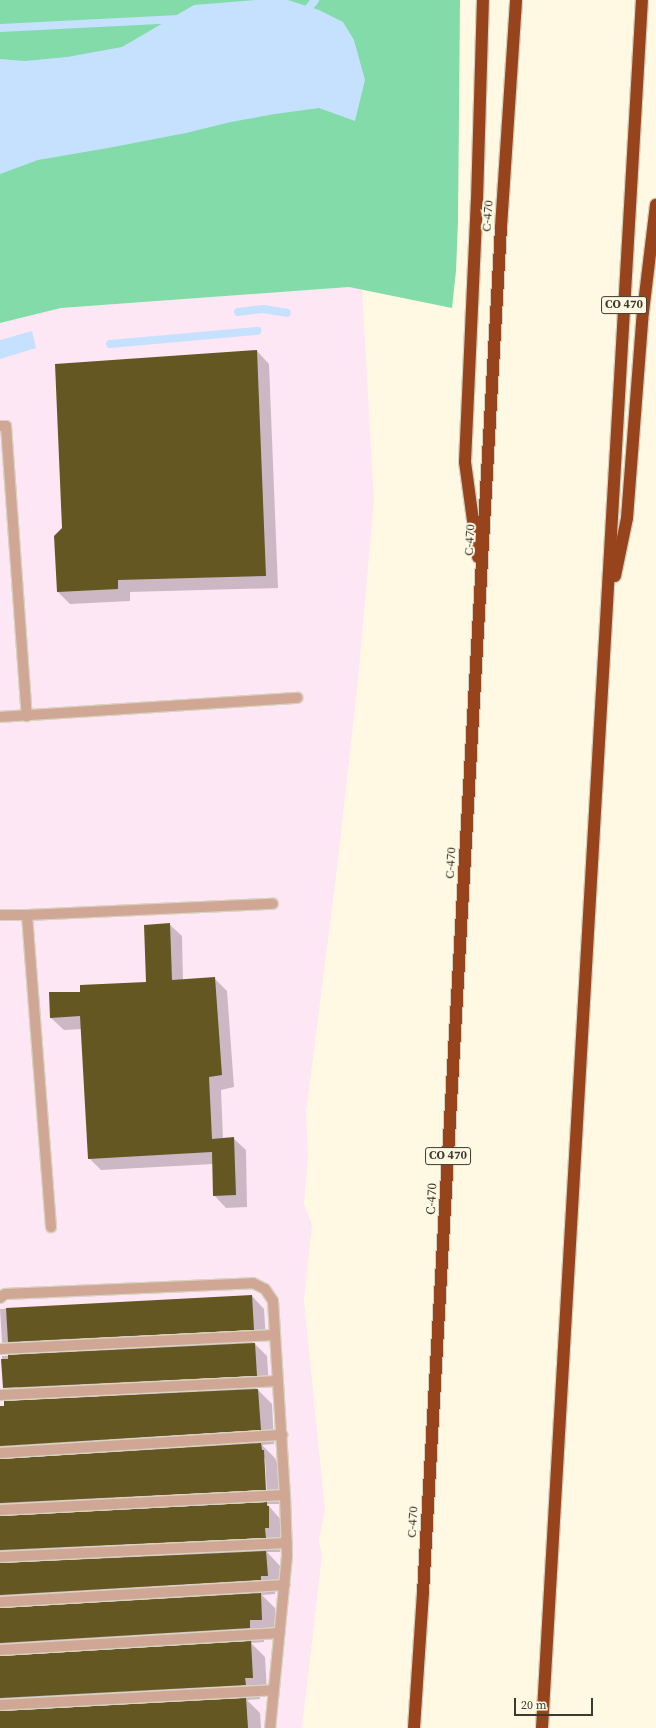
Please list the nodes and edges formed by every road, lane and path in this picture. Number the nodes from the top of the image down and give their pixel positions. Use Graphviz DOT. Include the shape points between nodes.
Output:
graph roads {
  1 [pos="483,0"];
  2 [pos="516,0"];
  3 [pos="642,0"];
  4 [pos="656,205"];
  5 [pos="0,426"];
  6 [pos="482,584"];
  7 [pos="607,611"];
  8 [pos="297,698"];
  9 [pos="27,716"];
  10 [pos="0,717"];
  11 [pos="273,904"];
  12 [pos="0,915"];
  13 [pos="26,915"];
  14 [pos="51,1227"];
  15 [pos="0,1298"];
  16 [pos="275,1335"];
  17 [pos="0,1349"];
  18 [pos="278,1381"];
  19 [pos="0,1395"];
  20 [pos="282,1435"];
  21 [pos="0,1453"];
  22 [pos="285,1495"];
  23 [pos="0,1510"];
  24 [pos="287,1543"];
  25 [pos="0,1557"];
  26 [pos="284,1585"];
  27 [pos="0,1602"];
  28 [pos="279,1633"];
  29 [pos="0,1650"];
  30 [pos="273,1690"];
  31 [pos="0,1705"];
  32 [pos="270,1728"];
  33 [pos="414,1728"];
  34 [pos="542,1728"];
  1 -- 6 [label="highway" via="477,207 465,462"];
  2 -- 6 [label="highway, C-470 / CO 470"];
  3 -- 7 [label="highway, CO 470"];
  4 -- 7 [label="highway" via="642,320 627,518"];
  5 -- 9 [label="lane" via="6,426"];
  6 -- 33 [label="highway, C-470 / CO 470"];
  7 -- 34 [label="highway, CO 470"];
  8 -- 9 [label="lane"];
  9 -- 10 [label="lane"];
  11 -- 13 [label="lane"];
  12 -- 13 [label="lane"];
  13 -- 14 [label="lane"];
  15 -- 16 [label="lane" via="5,1294 253,1283 266,1289 273,1301"];
  16 -- 17 [label="lane"];
  16 -- 18 [label="lane"];
  18 -- 19 [label="lane"];
  18 -- 20 [label="lane"];
  20 -- 21 [label="lane"];
  20 -- 22 [label="lane"];
  22 -- 23 [label="lane"];
  22 -- 24 [label="lane"];
  24 -- 25 [label="lane"];
  24 -- 26 [label="lane"];
  26 -- 27 [label="lane"];
  26 -- 28 [label="lane"];
  28 -- 29 [label="lane"];
  28 -- 30 [label="lane"];
  30 -- 31 [label="lane"];
  30 -- 32 [label="lane"];
}
